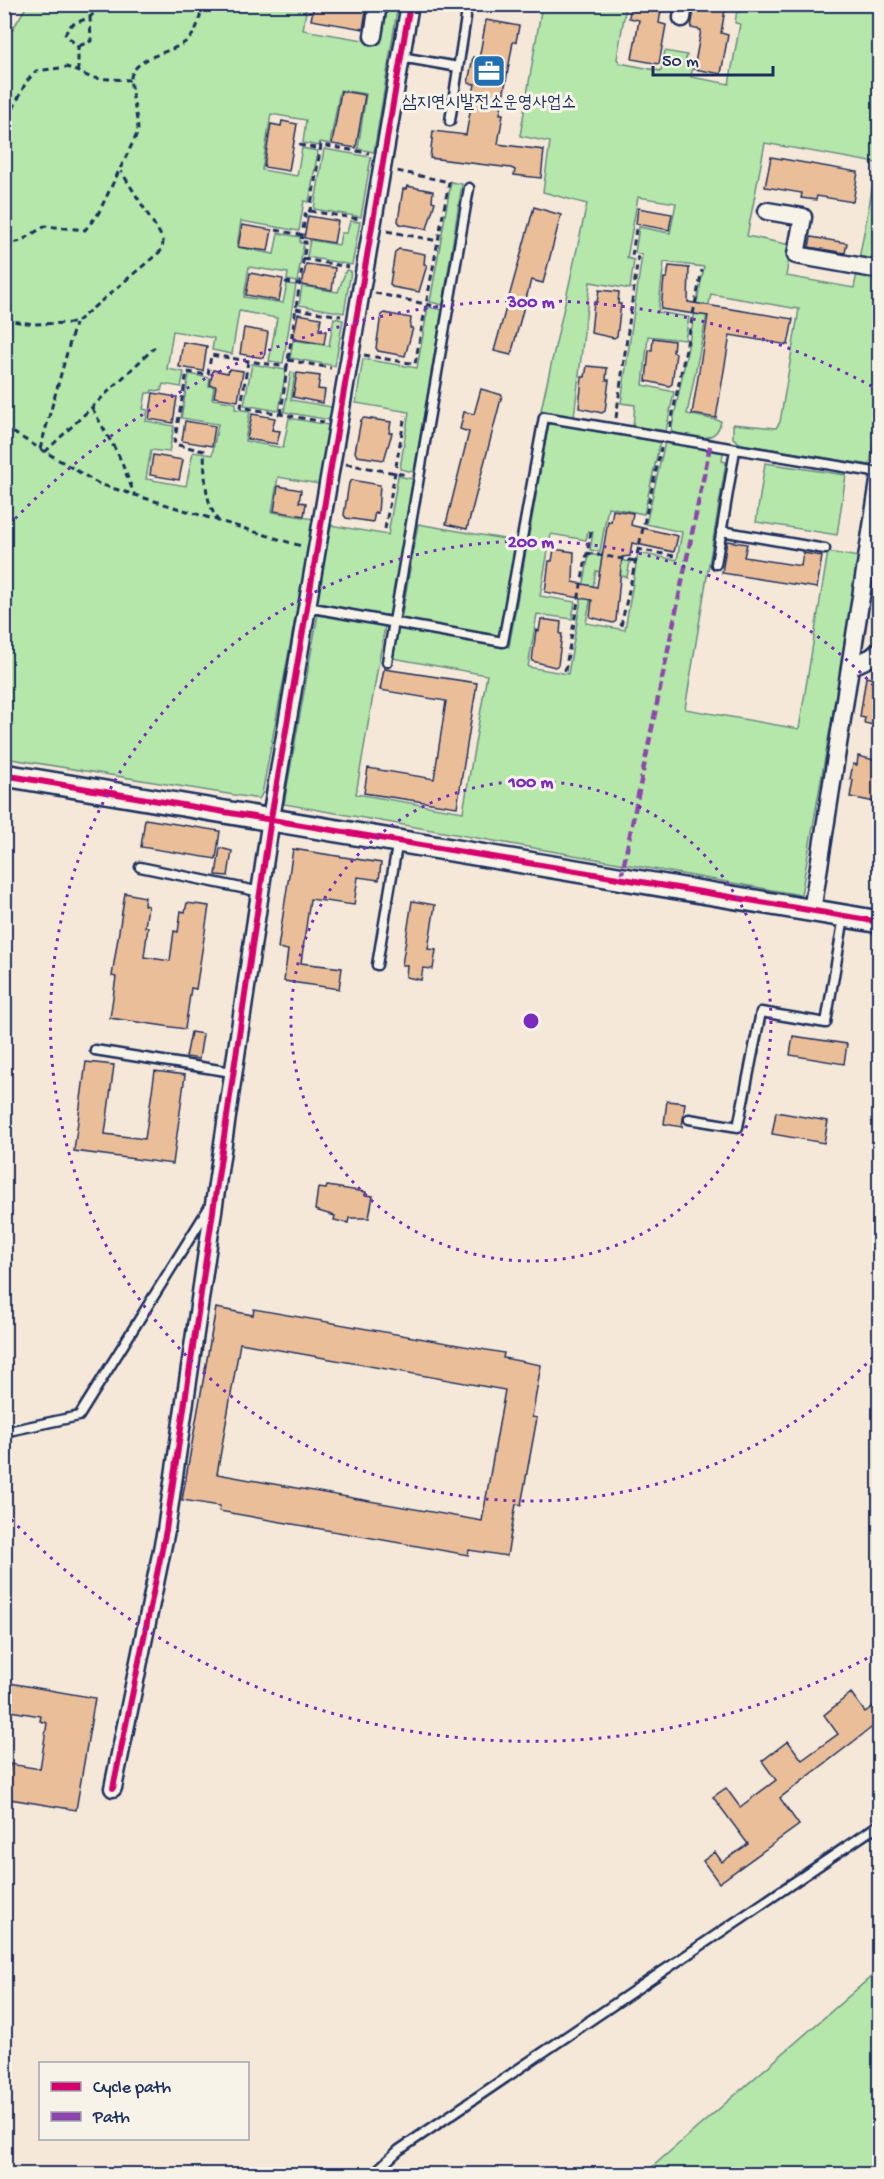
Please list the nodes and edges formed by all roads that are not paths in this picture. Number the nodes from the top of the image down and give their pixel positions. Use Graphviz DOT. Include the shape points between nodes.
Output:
graph roads {
  1 [pos="378,4"];
  2 [pos="410,4"];
  3 [pos="466,17"];
  4 [pos="373,36"];
  5 [pos="401,57"];
  6 [pos="458,67"];
  7 [pos="450,121"];
  8 [pos="469,188"];
  9 [pos="767,211"];
  10 [pos="879,270"];
  11 [pos="735,450"];
  12 [pos="879,474"];
  13 [pos="721,531"];
  14 [pos="874,543"];
  15 [pos="825,549"];
  16 [pos="716,564"];
  17 [pos="307,608"];
  18 [pos="393,622"];
  19 [pos="879,650"];
  20 [pos="387,662"];
  21 [pos="850,667"];
  22 [pos="4,775"];
  23 [pos="271,818"];
  24 [pos="398,840"];
  25 [pos="140,867"];
  26 [pos="261,892"];
  27 [pos="812,911"];
  28 [pos="844,916"];
  29 [pos="879,922"];
  30 [pos="377,965"];
  31 [pos="95,1050"];
  32 [pos="232,1072"];
  33 [pos="689,1119"];
  34 [pos="217,1195"];
  35 [pos="4,1432"];
  36 [pos="113,1788"];
  37 [pos="879,1824"];
  38 [pos="373,2175"];
  1 -- 4 [label="street"];
  2 -- 5 [label="street"];
  3 -- 6 [label="lane"];
  5 -- 6 [label="lane"];
  5 -- 17 [label="street"];
  6 -- 7 [label="lane"];
  8 -- 18 [label="lane"];
  9 -- 10 [label="street" via="803,217 796,255"];
  11 -- 12 [label="lane"];
  11 -- 13 [label="lane"];
  11 -- 18 [label="lane" via="544,417 503,642"];
  12 -- 14 [label="street"];
  13 -- 15 [label="lane"];
  13 -- 16 [label="lane"];
  14 -- 21 [label="street"];
  17 -- 18 [label="lane"];
  17 -- 23 [label="street"];
  18 -- 20 [label="lane"];
  19 -- 21 [label="street"];
  21 -- 27 [label="street"];
  22 -- 23 [label="street"];
  23 -- 24 [label="street"];
  23 -- 26 [label="street"];
  24 -- 27 [label="street"];
  24 -- 30 [label="lane"];
  25 -- 26 [label="lane"];
  26 -- 32 [label="street"];
  27 -- 28 [label="street"];
  28 -- 29 [label="street"];
  28 -- 33 [label="lane" via="826,1023 761,1011 738,1127"];
  31 -- 32 [label="lane"];
  32 -- 34 [label="street"];
  34 -- 35 [label="lane" via="79,1416"];
  34 -- 36 [label="street" via="166,1530"];
  37 -- 38 [label="lane" via="399,2150"];
}
